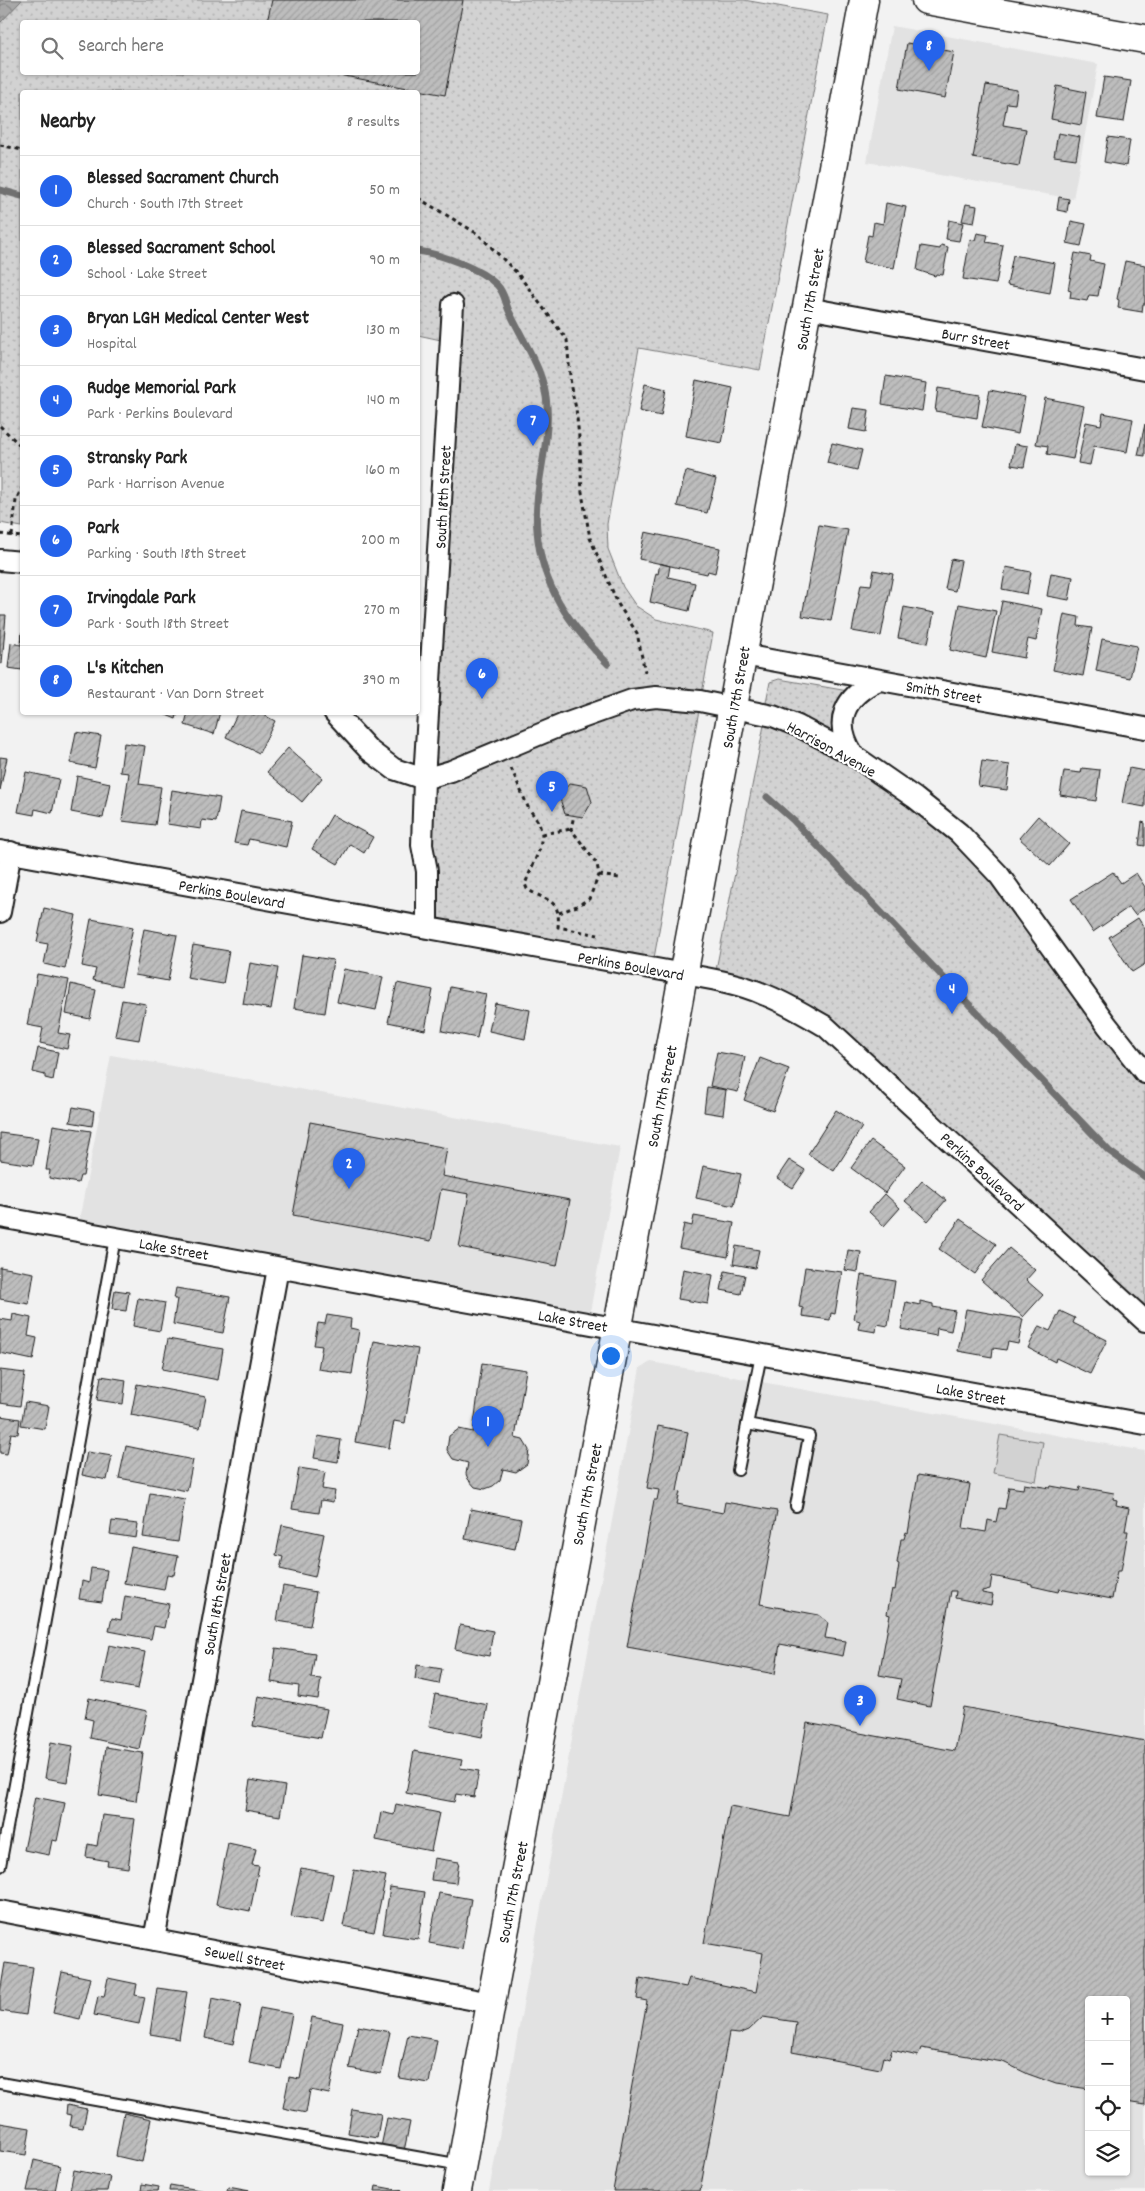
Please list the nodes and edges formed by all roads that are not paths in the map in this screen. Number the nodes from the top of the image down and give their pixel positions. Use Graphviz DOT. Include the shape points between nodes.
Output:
graph roads {
  1 [pos="864,0"];
  2 [pos="926,0"];
  3 [pos="1145,39"];
  4 [pos="453,305"];
  5 [pos="807,308"];
  6 [pos="1145,369"];
  7 [pos="0,560"];
  8 [pos="20,562"];
  9 [pos="743,655"];
  10 [pos="879,680"];
  11 [pos="733,708"];
  12 [pos="337,715"];
  13 [pos="1145,728"];
  14 [pos="853,755"];
  15 [pos="424,779"];
  16 [pos="6,852"];
  17 [pos="0,912"];
  18 [pos="427,928"];
  19 [pos="684,974"];
  20 [pos="1145,1073"];
  21 [pos="0,1217"];
  22 [pos="115,1238"];
  23 [pos="278,1268"];
  24 [pos="1145,1321"];
  25 [pos="617,1328"];
  26 [pos="761,1355"];
  27 [pos="747,1424"];
  28 [pos="1145,1424"];
  29 [pos="738,1470"];
  30 [pos="796,1506"];
  31 [pos="0,1866"];
  32 [pos="0,1912"];
  33 [pos="154,1940"];
  34 [pos="491,2003"];
  35 [pos="0,2083"];
  36 [pos="460,2178"];
  1 -- 5 [label="main road, South 17th Street"];
  2 -- 3 [label="main road"];
  4 -- 15 [label="street, South 18th Street"];
  5 -- 6 [label="street, Burr Street"];
  5 -- 9 [label="main road, South 17th Street"];
  7 -- 8 [label="street"];
  9 -- 10 [label="street, Smith Street"];
  9 -- 11 [label="main road, South 17th Street"];
  10 -- 13 [label="street, Smith Street"];
  10 -- 14 [label="street" via="865,686 846,709 842,723 844,740"];
  11 -- 14 [label="street, Harrison Avenue" via="773,716"];
  11 -- 15 [label="street, Harrison Avenue" via="682,698 632,700"];
  11 -- 19 [label="main road, South 17th Street"];
  12 -- 15 [label="street" via="369,750 394,769"];
  14 -- 20 [label="street, Harrison Avenue" via="959,833 999,874"];
  15 -- 18 [label="street, South 18th Street" via="422,844 427,872"];
  16 -- 17 [label="street"];
  16 -- 18 [label="street, Perkins Boulevard"];
  18 -- 19 [label="street, Perkins Boulevard"];
  19 -- 24 [label="street, Perkins Boulevard" via="762,993 825,1026"];
  19 -- 25 [label="main road, South 17th Street"];
  21 -- 22 [label="street, Lake Street"];
  22 -- 23 [label="street, Lake Street"];
  22 -- 31 [label="lane"];
  23 -- 25 [label="street, Lake Street"];
  23 -- 33 [label="street, South 18th Street"];
  25 -- 26 [label="street, Lake Street"];
  25 -- 34 [label="main road, South 17th Street"];
  26 -- 27 [label="lane"];
  26 -- 28 [label="street, Lake Street"];
  27 -- 29 [label="lane"];
  27 -- 30 [label="lane" via="809,1436"];
  32 -- 33 [label="street, Sewell Street"];
  33 -- 34 [label="street, Sewell Street"];
  34 -- 36 [label="main road, South 17th Street"];
  35 -- 36 [label="lane"];
}
